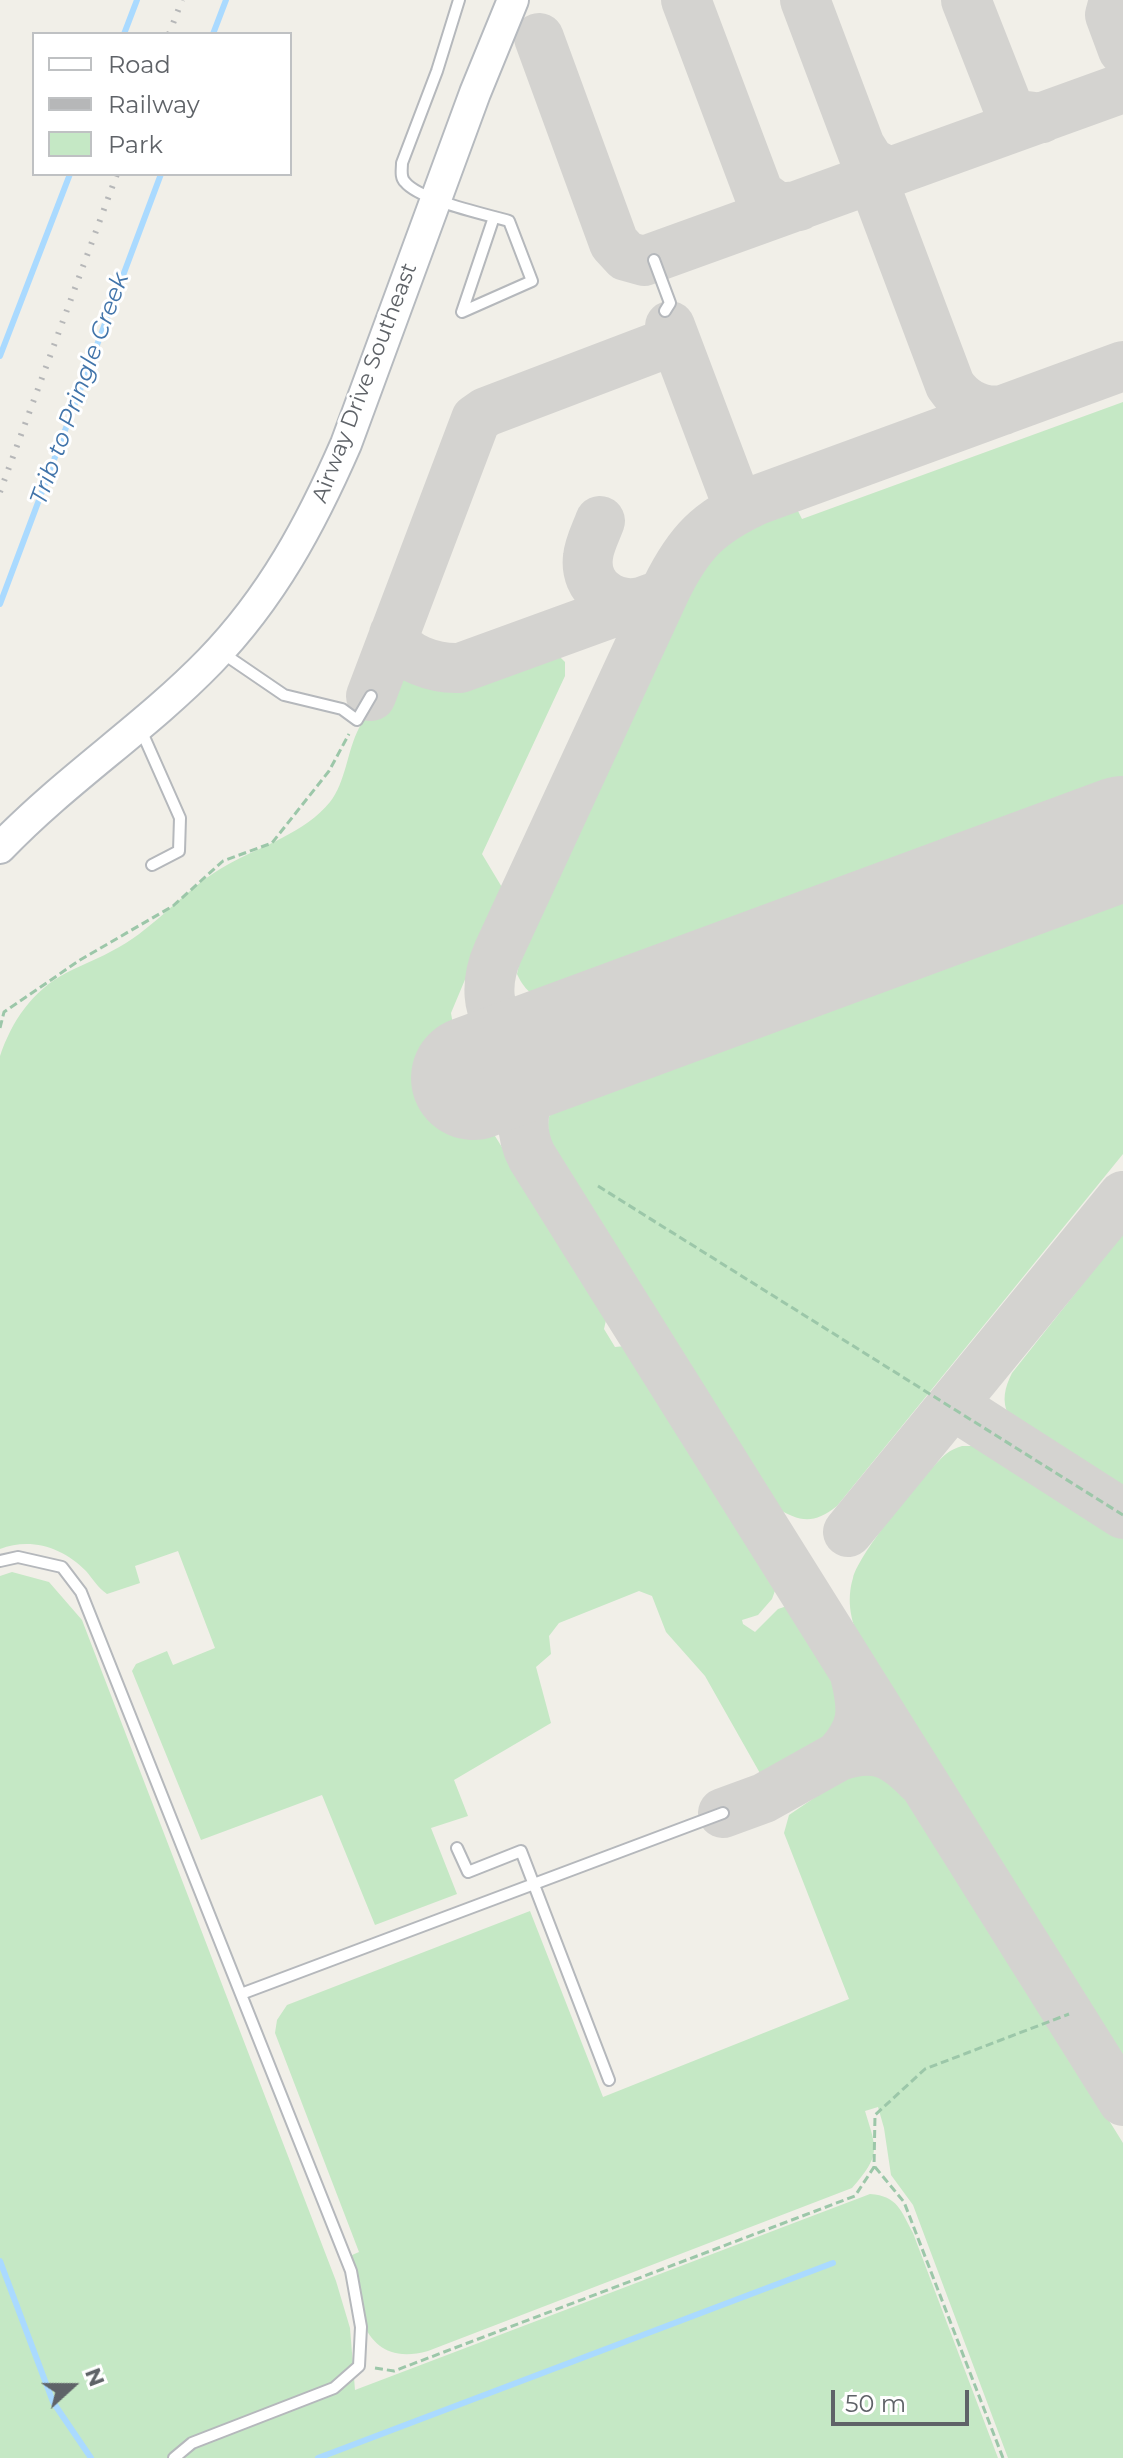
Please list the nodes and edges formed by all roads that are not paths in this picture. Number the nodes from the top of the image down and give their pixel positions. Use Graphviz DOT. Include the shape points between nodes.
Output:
graph roads {
  1 [pos="459,0"];
  2 [pos="513,0"];
  3 [pos="436,199"];
  4 [pos="494,217"];
  5 [pos="654,260"];
  6 [pos="665,311"];
  7 [pos="219,651"];
  8 [pos="371,696"];
  9 [pos="138,725"];
  10 [pos="0,848"];
  11 [pos="152,865"];
  12 [pos="0,1561"];
  13 [pos="723,1813"];
  14 [pos="457,1848"];
  15 [pos="534,1886"];
  16 [pos="241,1994"];
  17 [pos="609,2080"];
  18 [pos="174,2458"];
  1 -- 3 [label="lane" via="402,163 404,182"];
  2 -- 3 [label="street, Airway Drive Southeast"];
  3 -- 4 [label="lane"];
  3 -- 7 [label="street, Airway Drive Southeast" via="324,496 280,575"];
  4 -- 4 [label="lane" via="480,258 462,312 532,281 509,221"];
  5 -- 6 [label="lane" via="670,303"];
  7 -- 8 [label="lane" via="284,695 342,709 357,720"];
  7 -- 9 [label="street, Airway Drive Southeast"];
  9 -- 10 [label="street, Airway Drive Southeast"];
  9 -- 11 [label="lane" via="180,818 179,851"];
  12 -- 16 [label="lane" via="18,1557 62,1567 81,1592"];
  13 -- 15 [label="lane"];
  14 -- 15 [label="lane" via="468,1872 521,1851"];
  15 -- 16 [label="lane"];
  15 -- 17 [label="lane"];
  16 -- 18 [label="lane" via="351,2271 361,2327 359,2366 334,2388 192,2443"];
}
